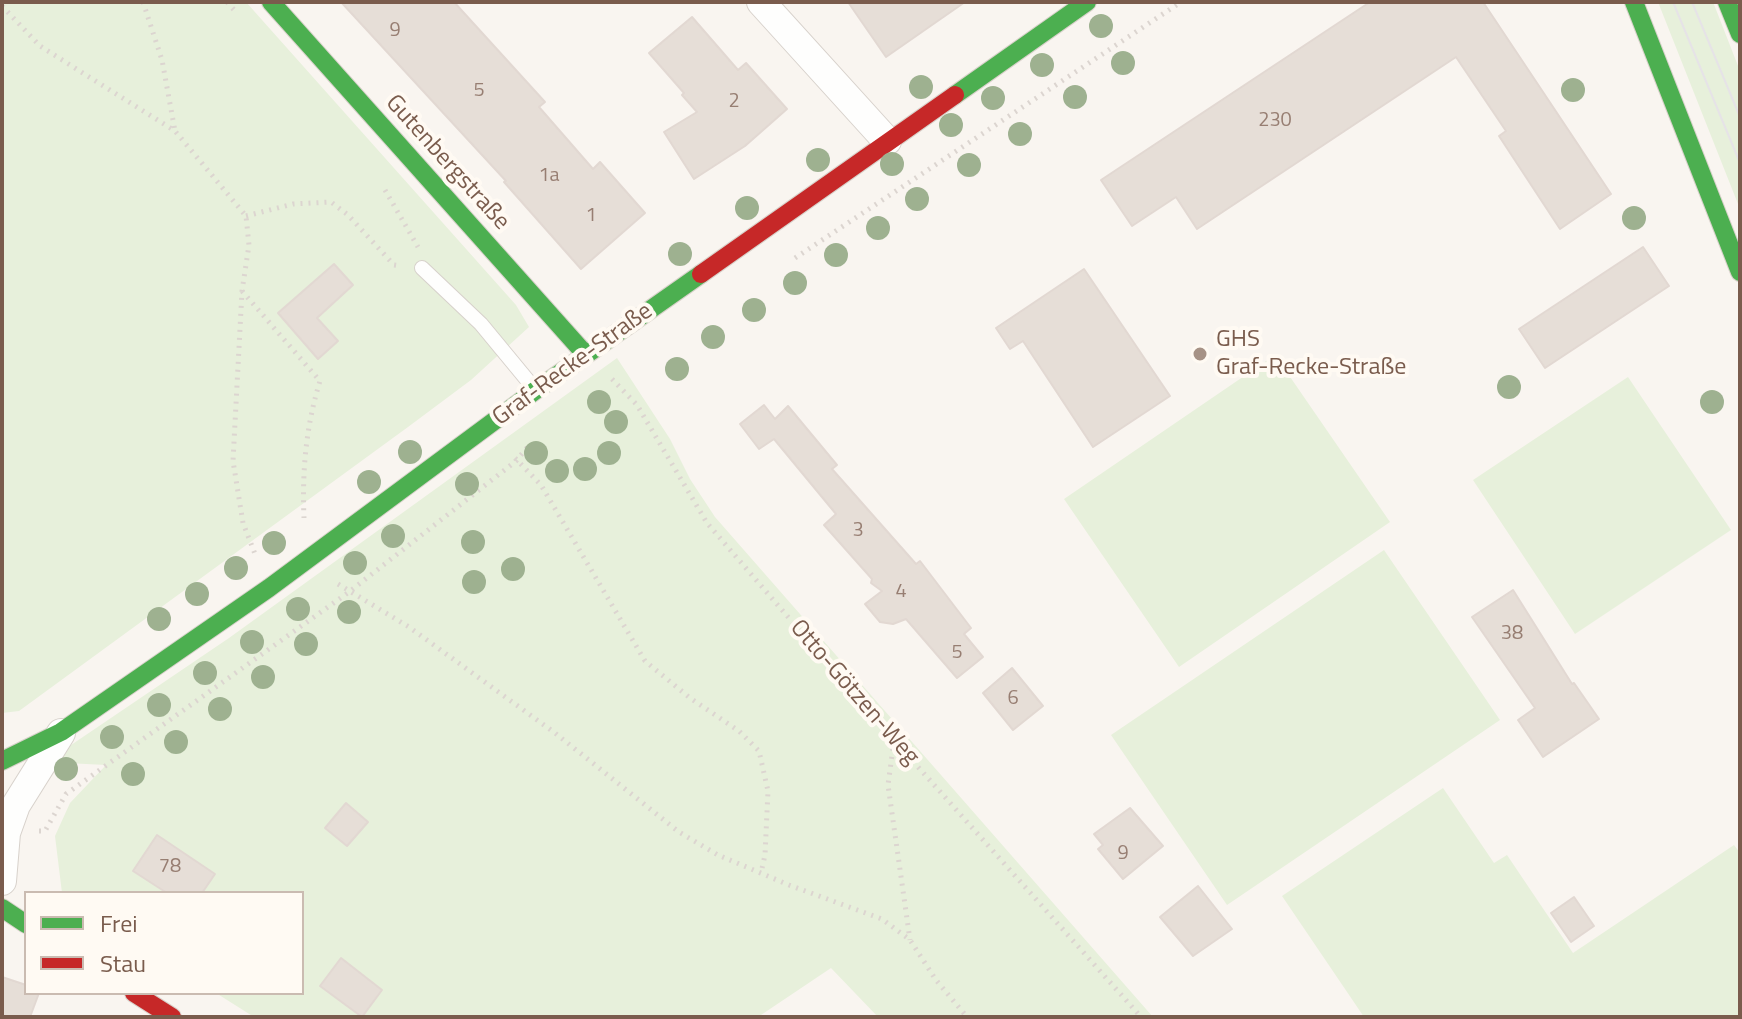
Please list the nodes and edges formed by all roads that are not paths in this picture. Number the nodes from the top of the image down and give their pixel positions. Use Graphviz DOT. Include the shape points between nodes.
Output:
graph roads {
  1 [pos="271,2"];
  2 [pos="761,2"];
  3 [pos="1087,2"];
  4 [pos="1634,2"];
  5 [pos="1727,2"];
  6 [pos="1740,34"];
  7 [pos="887,141"];
  8 [pos="422,268"];
  9 [pos="1740,272"];
  10 [pos="586,355"];
  11 [pos="536,390"];
  12 [pos="61,732"];
  13 [pos="2,761"];
  14 [pos="2,881"];
  15 [pos="2,908"];
  16 [pos="24,923"];
  17 [pos="137,995"];
  18 [pos="172,1017"];
  1 -- 10 [label="street, Gutenbergstraße"];
  2 -- 7 [label="street"];
  3 -- 7 [label="street, Graf-Recke-Straße"];
  4 -- 9 [label="street"];
  5 -- 6 [label="street"];
  7 -- 10 [label="street, Graf-Recke-Straße"];
  8 -- 11 [label="lane" via="481,324"];
  10 -- 11 [label="street, Graf-Recke-Straße"];
  11 -- 12 [label="street, Graf-Recke-Straße" via="269,588"];
  12 -- 13 [label="street, Graf-Recke-Straße"];
  12 -- 14 [label="street, Graf-Recke-Straße" via="16,805 6,833"];
  15 -- 16 [label="street"];
  17 -- 18 [label="street"];
}
